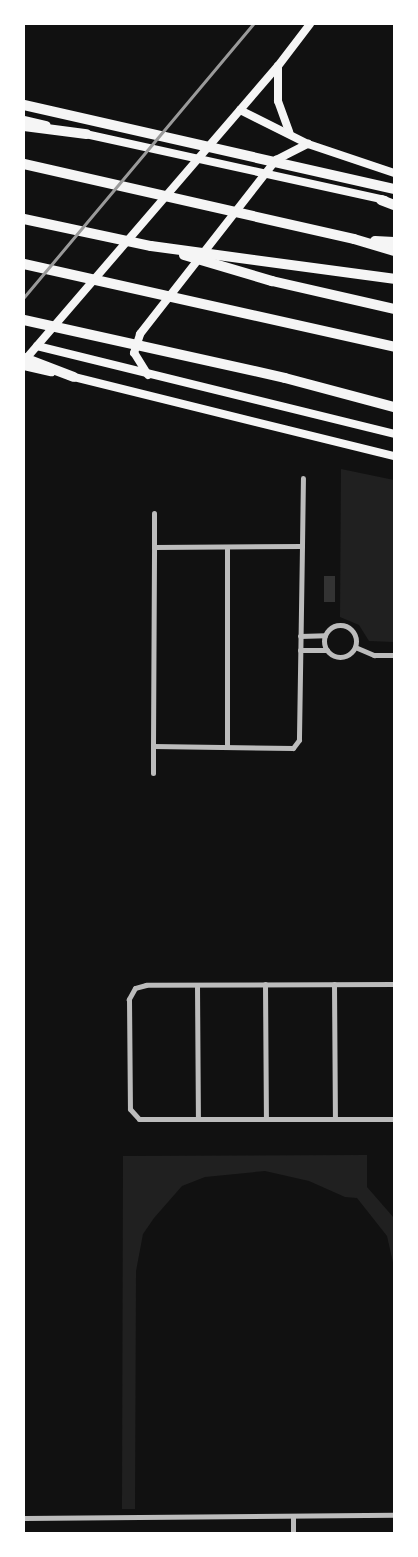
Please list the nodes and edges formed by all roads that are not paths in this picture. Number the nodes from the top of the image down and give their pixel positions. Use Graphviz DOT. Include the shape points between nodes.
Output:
graph roads {
  1 [pos="310,24"];
  2 [pos="278,66"];
  3 [pos="24,105"];
  4 [pos="240,110"];
  5 [pos="24,120"];
  6 [pos="24,126"];
  7 [pos="289,132"];
  8 [pos="86,134"];
  9 [pos="308,144"];
  10 [pos="24,164"];
  11 [pos="394,173"];
  12 [pos="394,189"];
  13 [pos="381,200"];
  14 [pos="394,201"];
  15 [pos="394,205"];
  16 [pos="24,219"];
  17 [pos="354,239"];
  18 [pos="394,242"];
  19 [pos="152,246"];
  20 [pos="394,251"];
  21 [pos="24,264"];
  22 [pos="394,279"];
  23 [pos="394,309"];
  24 [pos="24,320"];
  25 [pos="37,346"];
  26 [pos="394,347"];
  27 [pos="24,360"];
  28 [pos="24,366"];
  29 [pos="149,375"];
  30 [pos="74,377"];
  31 [pos="394,407"];
  32 [pos="394,434"];
  33 [pos="394,456"];
  34 [pos="303,478"];
  35 [pos="154,514"];
  36 [pos="302,546"];
  37 [pos="154,547"];
  38 [pos="227,547"];
  39 [pos="325,635"];
  40 [pos="300,636"];
  41 [pos="355,647"];
  42 [pos="300,650"];
  43 [pos="326,650"];
  44 [pos="394,655"];
  45 [pos="153,746"];
  46 [pos="227,747"];
  47 [pos="153,773"];
  48 [pos="265,984"];
  49 [pos="334,984"];
  50 [pos="394,984"];
  51 [pos="197,985"];
  52 [pos="394,1118"];
  53 [pos="198,1119"];
  54 [pos="266,1119"];
  55 [pos="335,1119"];
  56 [pos="394,1515"];
  57 [pos="293,1516"];
  58 [pos="24,1518"];
  59 [pos="293,1533"];
  1 -- 2 [label="main road"];
  2 -- 4 [label="main road"];
  2 -- 7 [label="main road" via="278,101"];
  3 -- 12 [label="highway"];
  4 -- 7 [label="main road"];
  4 -- 25 [label="main road"];
  5 -- 8 [label="main road"];
  6 -- 8 [label="highway"];
  7 -- 9 [label="main road"];
  8 -- 13 [label="main road"];
  9 -- 11 [label="main road"];
  9 -- 29 [label="main road" via="276,160 140,334 134,353"];
  10 -- 17 [label="highway"];
  13 -- 14 [label="main road"];
  13 -- 15 [label="highway"];
  16 -- 19 [label="highway"];
  17 -- 18 [label="highway"];
  17 -- 20 [label="highway"];
  19 -- 22 [label="highway"];
  19 -- 23 [label="highway" via="272,281"];
  21 -- 26 [label="highway"];
  24 -- 31 [label="highway" via="285,378"];
  25 -- 27 [label="main road"];
  25 -- 29 [label="main road"];
  27 -- 30 [label="highway"];
  28 -- 30 [label="main road"];
  29 -- 32 [label="main road"];
  30 -- 33 [label="main road"];
  34 -- 36 [label="street"];
  35 -- 37 [label="street"];
  36 -- 38 [label="street"];
  36 -- 40 [label="street"];
  37 -- 38 [label="street"];
  37 -- 45 [label="street"];
  38 -- 46 [label="street"];
  39 -- 40 [label="street"];
  39 -- 41 [label="street" via="337,626 348,628 355,636"];
  39 -- 43 [label="street"];
  40 -- 42 [label="street"];
  41 -- 43 [label="street" via="349,655 339,657"];
  41 -- 44 [label="street" via="374,655"];
  42 -- 43 [label="street"];
  42 -- 46 [label="street" via="299,740 293,748"];
  45 -- 46 [label="street"];
  45 -- 47 [label="street"];
  48 -- 49 [label="street"];
  48 -- 51 [label="street"];
  48 -- 54 [label="street"];
  49 -- 50 [label="street"];
  49 -- 55 [label="street"];
  51 -- 53 [label="street"];
  51 -- 53 [label="street" via="146,985 130,993 129,1092 130,1109 139,1119"];
  52 -- 55 [label="street"];
  53 -- 54 [label="street"];
  54 -- 55 [label="street"];
  56 -- 57 [label="street"];
  57 -- 58 [label="street"];
  57 -- 59 [label="street"];
}
